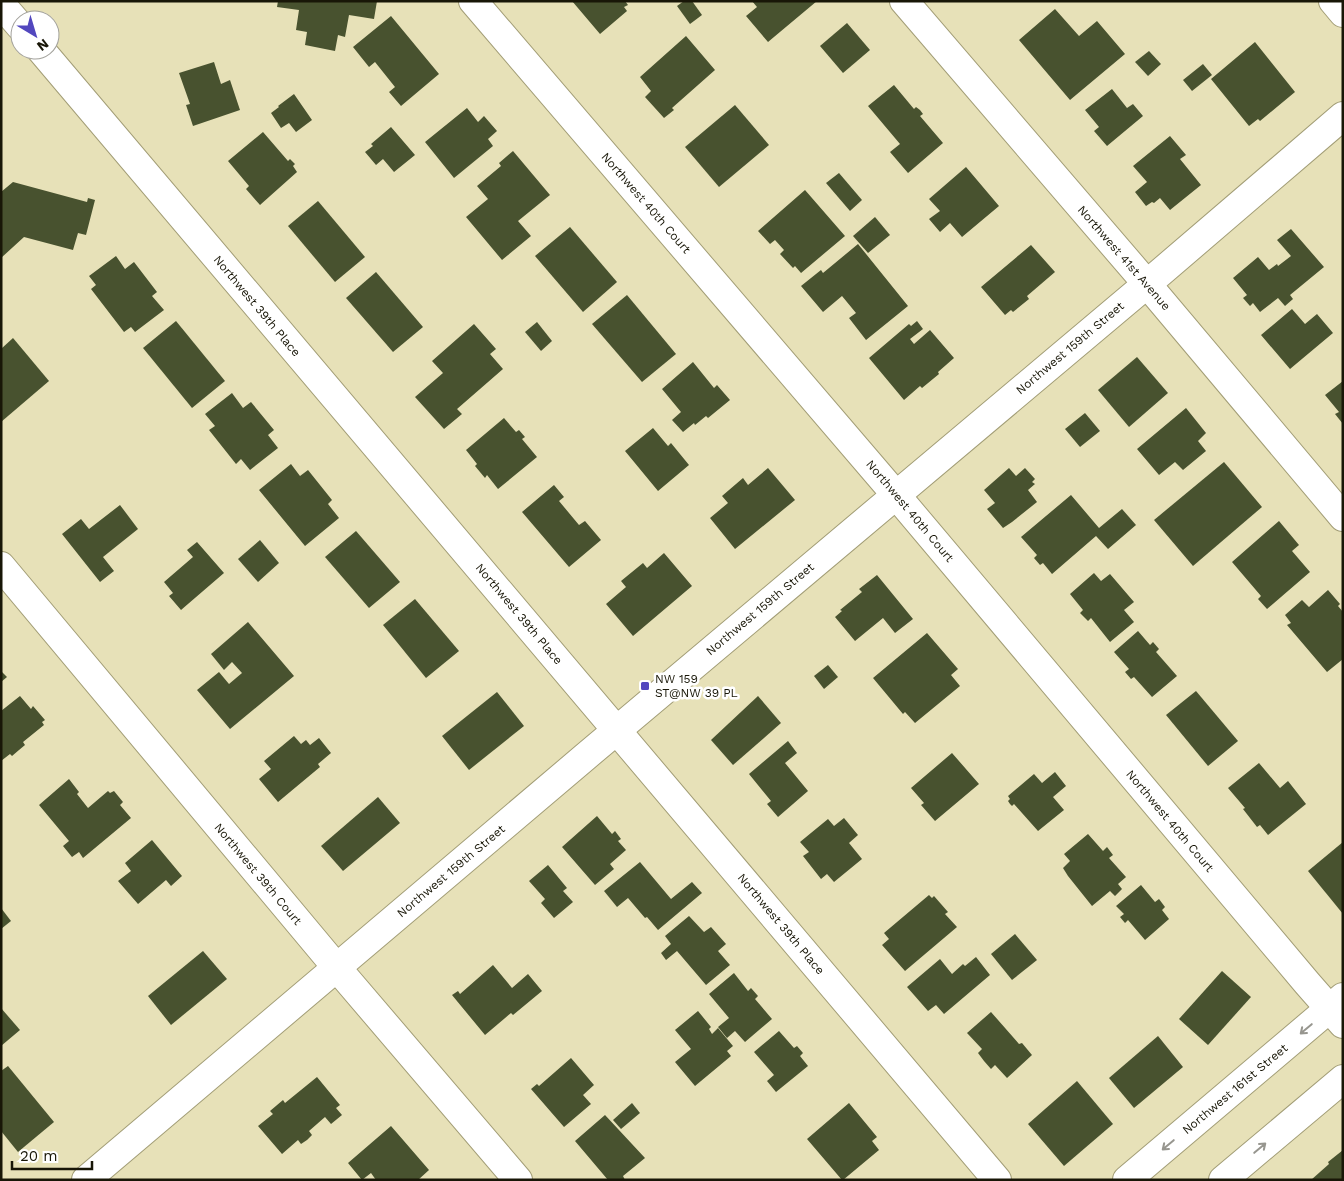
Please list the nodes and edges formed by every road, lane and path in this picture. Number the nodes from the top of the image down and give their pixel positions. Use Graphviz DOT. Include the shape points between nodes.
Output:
graph roads {
  1 [pos="473,1"];
  2 [pos="904,1"];
  3 [pos="1333,1"];
  4 [pos="1,4"];
  5 [pos="1343,13"];
  6 [pos="10,14"];
  7 [pos="48,60"];
  8 [pos="1343,116"];
  9 [pos="1147,284"];
  10 [pos="896,495"];
  11 [pos="1343,517"];
  12 [pos="1,566"];
  13 [pos="617,730"];
  14 [pos="337,968"];
  15 [pos="1338,1010"];
  16 [pos="1343,1079"];
  17 [pos="86,1180"];
  18 [pos="518,1180"];
  19 [pos="997,1180"];
  20 [pos="1127,1180"];
  21 [pos="1223,1180"];
  1 -- 10 [label="street, Northwest 40th Court"];
  2 -- 9 [label="street, Northwest 41st Avenue"];
  3 -- 5 [label="street"];
  4 -- 6 [label="street"];
  7 -- 13 [label="street, Northwest 39th Place"];
  8 -- 9 [label="street, Northwest 159th Street"];
  9 -- 10 [label="street, Northwest 159th Street"];
  9 -- 11 [label="street, Northwest 41st Avenue"];
  10 -- 13 [label="street, Northwest 159th Street"];
  10 -- 15 [label="street, Northwest 40th Court"];
  12 -- 14 [label="street, Northwest 39th Court"];
  13 -- 14 [label="street, Northwest 159th Street"];
  13 -- 19 [label="street, Northwest 39th Place"];
  14 -- 17 [label="street, Northwest 159th Street"];
  14 -- 18 [label="street, Northwest 39th Court"];
  15 -- 20 [label="street, Northwest 161st Street, one-way"];
  21 -- 16 [label="street, one-way"];
}
